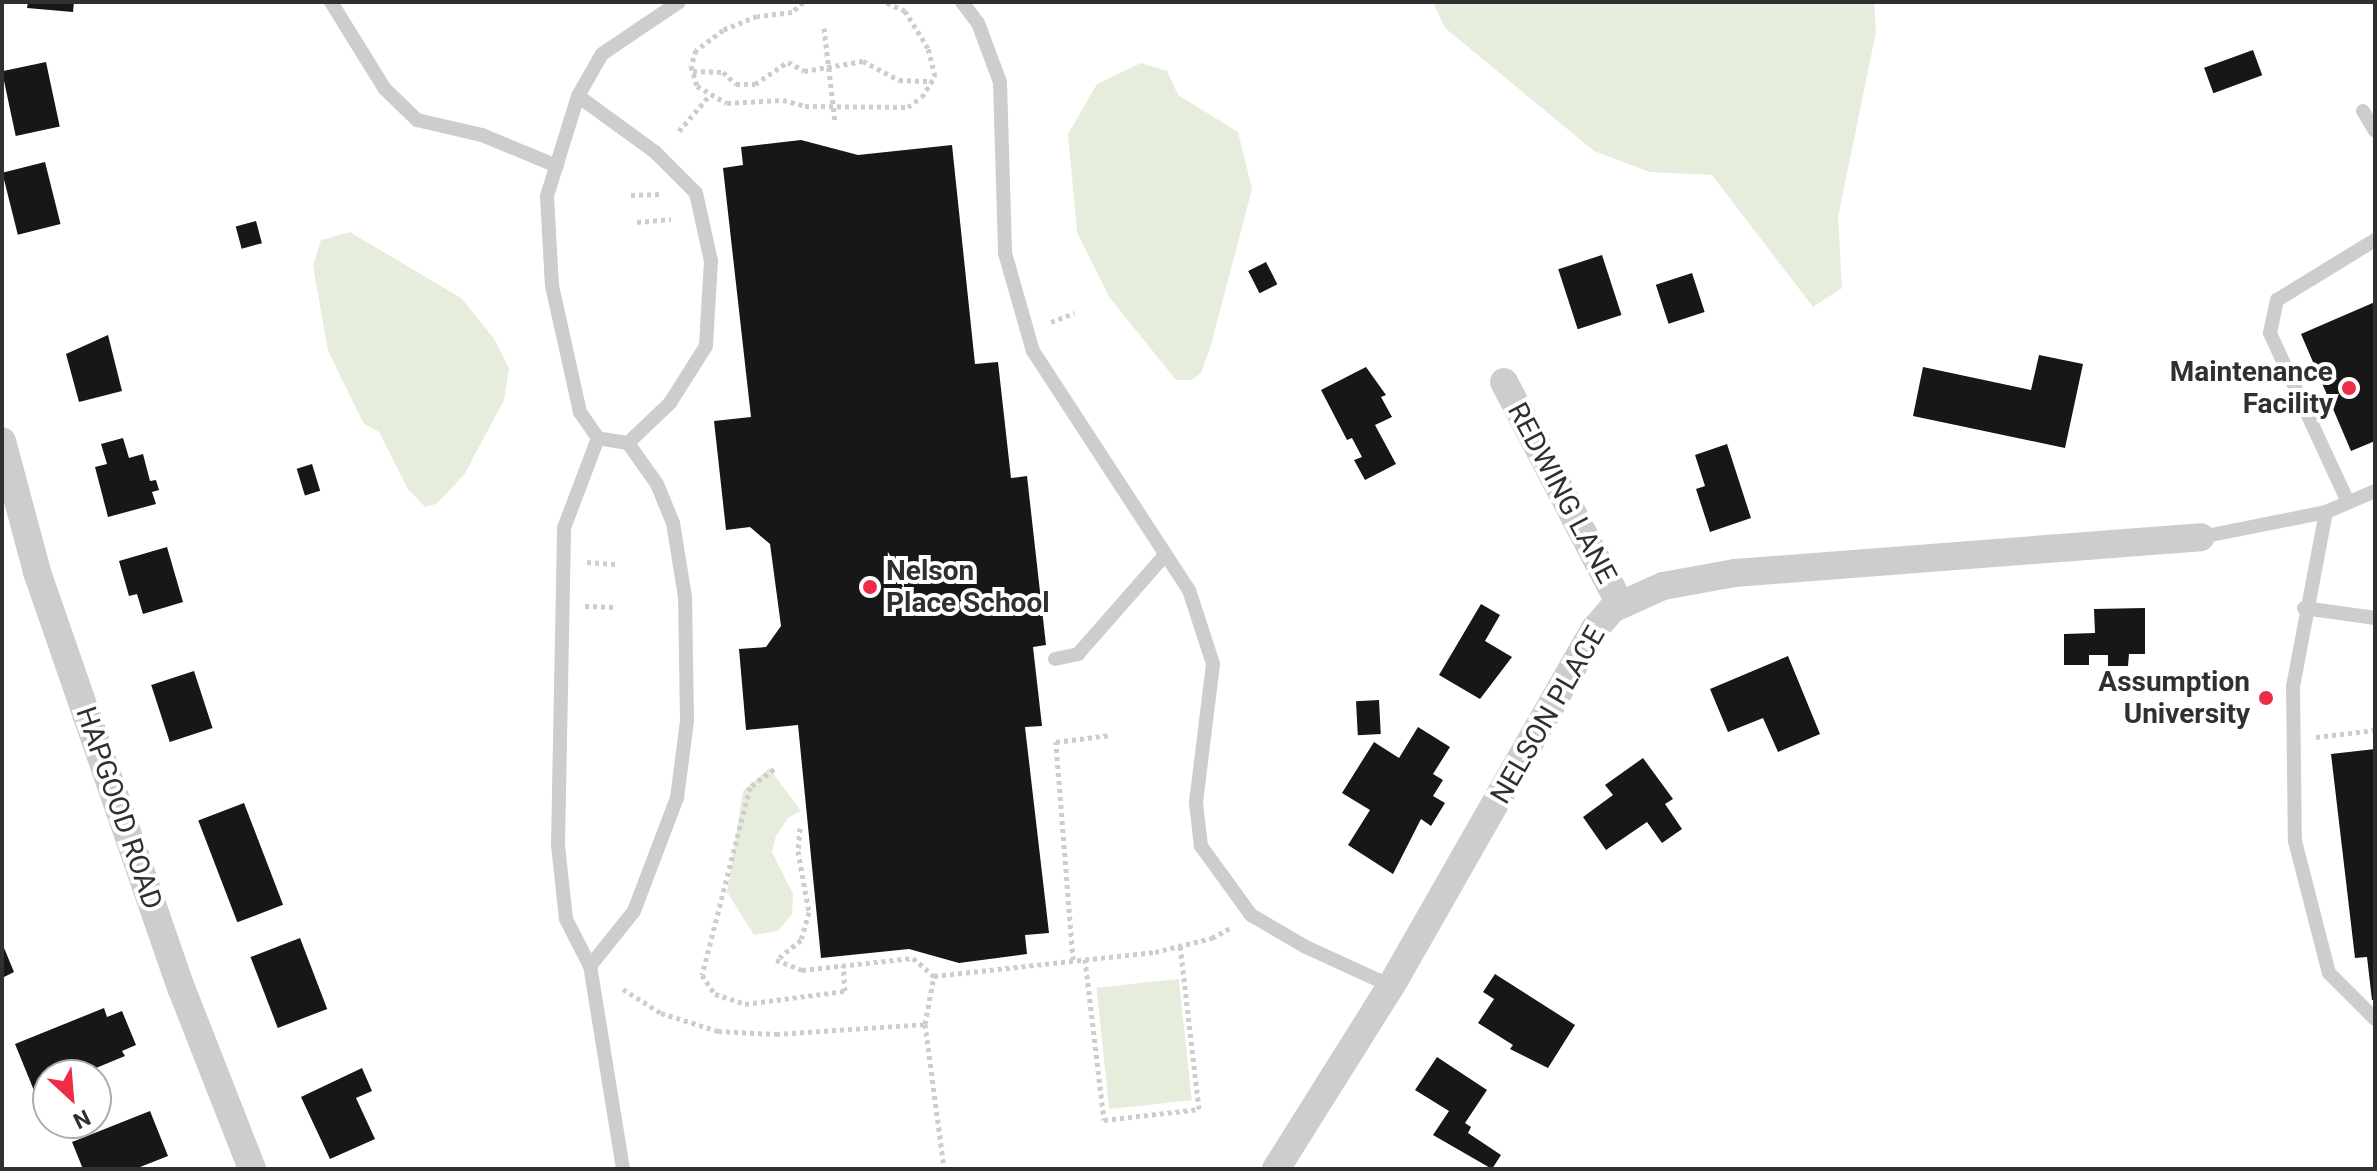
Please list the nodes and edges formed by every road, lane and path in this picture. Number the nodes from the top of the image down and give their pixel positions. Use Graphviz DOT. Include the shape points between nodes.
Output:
graph roads {
  1 [pos="331,2"];
  2 [pos="679,2"];
  3 [pos="803,2"];
  4 [pos="886,2"];
  5 [pos="962,2"];
  6 [pos="824,28"];
  7 [pos="829,67"];
  8 [pos="693,71"];
  9 [pos="932,81"];
  10 [pos="755,84"];
  11 [pos="578,96"];
  12 [pos="709,96"];
  13 [pos="759,99"];
  14 [pos="833,105"];
  15 [pos="2363,111"];
  16 [pos="835,122"];
  17 [pos="679,131"];
  18 [pos="2375,131"];
  19 [pos="557,166"];
  20 [pos="671,219"];
  21 [pos="637,222"];
  22 [pos="2375,240"];
  23 [pos="1074,313"];
  24 [pos="1046,323"];
  25 [pos="1504,382"];
  26 [pos="598,438"];
  27 [pos="2,441"];
  28 [pos="628,443"];
  29 [pos="2375,491"];
  30 [pos="2348,502"];
  31 [pos="2326,512"];
  32 [pos="2201,537"];
  33 [pos="1165,555"];
  34 [pos="1620,604"];
  35 [pos="2304,608"];
  36 [pos="2375,618"];
  37 [pos="1055,659"];
  38 [pos="2375,730"];
  39 [pos="1110,735"];
  40 [pos="2291,740"];
  41 [pos="774,769"];
  42 [pos="800,828"];
  43 [pos="1251,915"];
  44 [pos="1180,946"];
  45 [pos="1085,959"];
  46 [pos="1073,960"];
  47 [pos="843,965"];
  48 [pos="590,966"];
  49 [pos="934,976"];
  50 [pos="1391,986"];
  51 [pos="623,989"];
  52 [pos="2375,1019"];
  53 [pos="925,1024"];
  54 [pos="252,1169"];
  55 [pos="623,1169"];
  56 [pos="944,1169"];
  57 [pos="1276,1169"];
  1 -- 19 [label="lane" via="385,89 417,120 482,135"];
  2 -- 11 [label="lane" via="602,54"];
  3 -- 8 [label="path" via="792,12 757,16 723,30 696,50"];
  4 -- 9 [label="path" via="905,11 928,48"];
  5 -- 33 [label="lane" via="978,23 1000,82 1005,253 1033,351"];
  6 -- 7 [label="path"];
  7 -- 9 [label="path" via="863,61 899,80"];
  7 -- 10 [label="path" via="804,71 788,62"];
  7 -- 14 [label="path"];
  8 -- 10 [label="path" via="723,72 736,84"];
  8 -- 12 [label="path" via="697,86"];
  9 -- 14 [label="path" via="908,107"];
  10 -- 13 [label="path"];
  11 -- 19 [label="lane"];
  11 -- 28 [label="lane" via="655,152 696,193 711,261 706,346 670,403"];
  12 -- 13 [label="path" via="727,103"];
  12 -- 17 [label="path"];
  13 -- 14 [label="path"];
  14 -- 16 [label="path"];
  15 -- 18 [label="lane"];
  19 -- 26 [label="lane" via="547,196 552,286 580,412"];
  20 -- 21 [label="path"];
  22 -- 30 [label="lane" via="2277,300 2270,333"];
  23 -- 24 [label="path"];
  25 -- 34 [label="street, REDWING LANE"];
  26 -- 28 [label="lane"];
  26 -- 48 [label="lane" via="564,528 558,845 566,919"];
  27 -- 54 [label="street, HAPGOOD ROAD" via="42,587 182,990"];
  28 -- 48 [label="lane" via="657,484 673,523 685,597 687,721 677,798 634,911"];
  29 -- 30 [label="lane"];
  30 -- 31 [label="lane"];
  31 -- 32 [label="lane"];
  31 -- 35 [label="lane"];
  32 -- 34 [label="street, NELSON PLACE" via="1735,573 1663,586"];
  33 -- 37 [label="lane" via="1078,654"];
  33 -- 43 [label="lane" via="1189,590 1213,664 1196,803 1201,846"];
  34 -- 50 [label="street, NELSON PLACE" via="1594,630"];
  35 -- 36 [label="lane"];
  35 -- 40 [label="lane"];
  38 -- 40 [label="path"];
  39 -- 46 [label="path" via="1056,742"];
  40 -- 52 [label="lane" via="2295,841 2329,973"];
  41 -- 47 [label="path" via="750,787 702,975 715,994 745,1004 845,991"];
  42 -- 47 [label="path" via="798,851 809,912 801,940 776,960 802,970"];
  43 -- 44 [label="path" via="1212,938"];
  43 -- 50 [label="lane"];
  44 -- 45 [label="path"];
  44 -- 45 [label="path" via="1199,1109 1104,1120"];
  45 -- 46 [label="path"];
  46 -- 49 [label="path"];
  47 -- 49 [label="path" via="913,958"];
  48 -- 55 [label="lane"];
  49 -- 53 [label="path"];
  50 -- 57 [label="street, NELSON PLACE"];
  51 -- 53 [label="path" via="661,1013 718,1031 776,1034"];
  53 -- 56 [label="path"];
}
